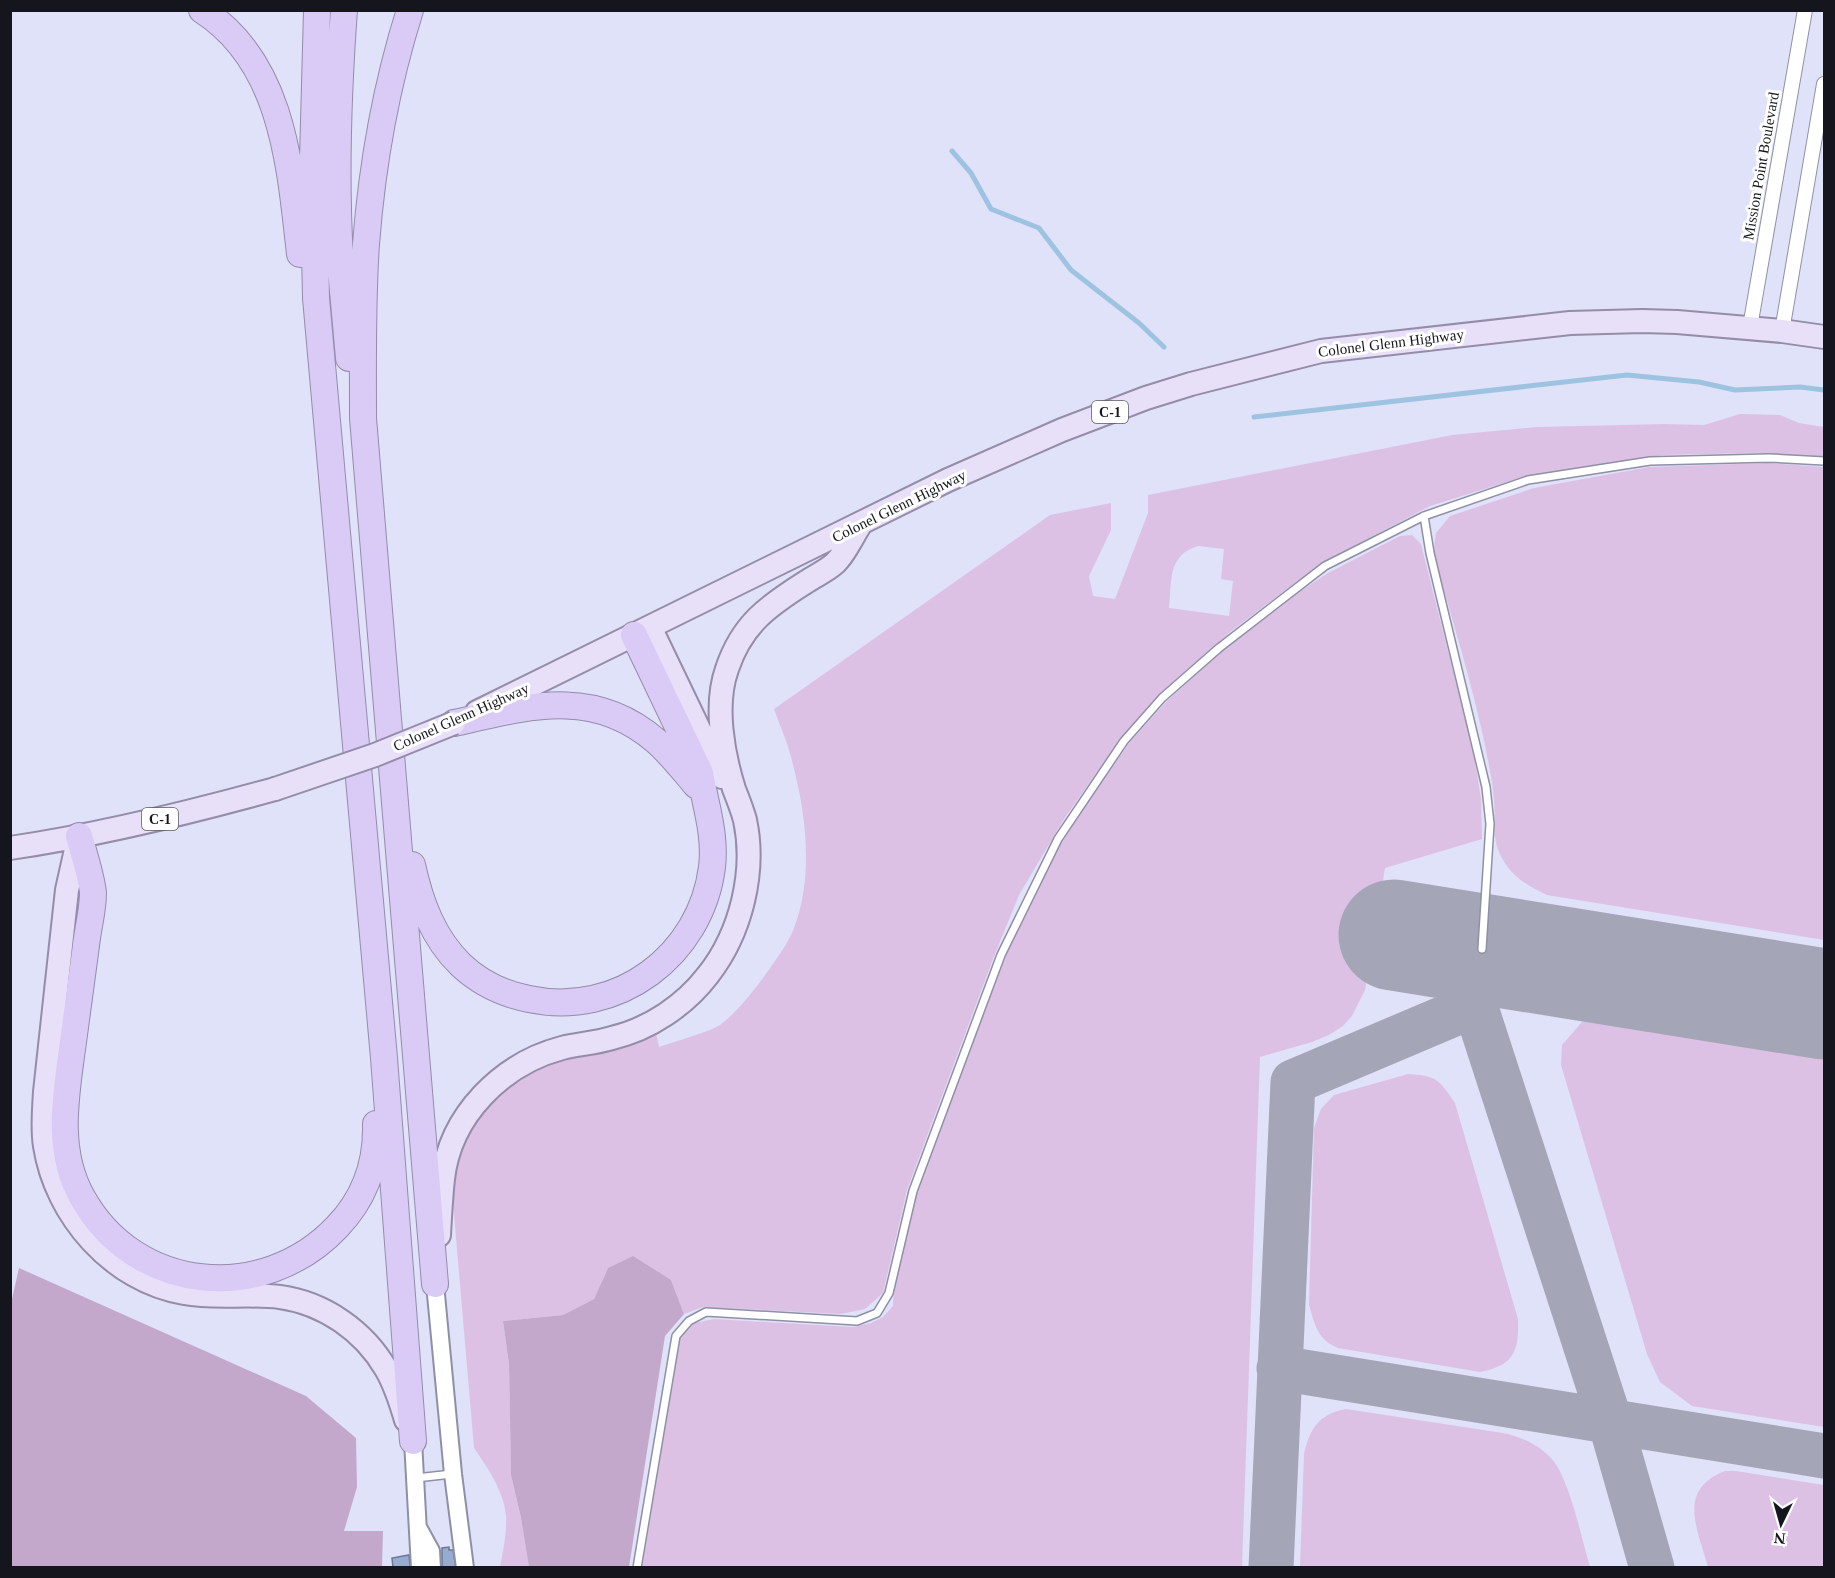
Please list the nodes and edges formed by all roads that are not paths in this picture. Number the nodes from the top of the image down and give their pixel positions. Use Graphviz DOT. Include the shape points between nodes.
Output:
graph roads {
  1 [pos="202,10"];
  2 [pos="317,10"];
  3 [pos="344,10"];
  4 [pos="410,10"];
  5 [pos="1805,10"];
  6 [pos="1824,84"];
  7 [pos="316,298"];
  8 [pos="1749,327"];
  9 [pos="1782,331"];
  10 [pos="1824,337"];
  11 [pos="363,418"];
  12 [pos="1824,461"];
  13 [pos="1424,516"];
  14 [pos="860,525"];
  15 [pos="642,631"];
  16 [pos="454,723"];
  17 [pos="734,788"];
  18 [pos="703,795"];
  19 [pos="396,819"];
  20 [pos="79,836"];
  21 [pos="10,848"];
  22 [pos="1482,950"];
  23 [pos="384,1058"];
  24 [pos="435,1284"];
  25 [pos="413,1441"];
  26 [pos="453,1474"];
  27 [pos="416,1478"];
  28 [pos="460,1524"];
  29 [pos="419,1528"];
  30 [pos="408,1568"];
  31 [pos="420,1568"];
  32 [pos="432,1568"];
  33 [pos="465,1568"];
  34 [pos="473,1568"];
  35 [pos="637,1568"];
  1 -- 7 [label="highway" via="238,42 272,98 293,192 303,281"];
  2 -- 7 [label="highway" via="313,136"];
  3 -- 11 [label="highway" via="338,116 340,256 352,399"];
  4 -- 11 [label="highway" via="381,128 370,206 364,282"];
  5 -- 8 [label="street, Mission Point Boulevard"];
  6 -- 9 [label="street"];
  7 -- 23 [label="highway"];
  8 -- 9 [label="main road, Colonel Glenn Highway / C-1"];
  8 -- 14 [label="main road, Colonel Glenn Highway / C-1" via="1594,322 1321,351 1146,398 948,480"];
  9 -- 10 [label="main road, Colonel Glenn Highway / C-1"];
  11 -- 19 [label="highway"];
  12 -- 13 [label="lane" via="1650,461 1528,480"];
  13 -- 22 [label="lane" via="1486,787 1490,824"];
  13 -- 35 [label="lane" via="1325,566 1219,648 1162,698 1124,741 1058,839 1001,956 913,1191 889,1293 877,1313 856,1321 706,1312 689,1321 676,1336"];
  14 -- 15 [label="main road, Colonel Glenn Highway / C-1"];
  14 -- 17 [label="main road" via="836,563 763,611 733,654 726,670 720,710"];
  15 -- 16 [label="main road, Colonel Glenn Highway / C-1"];
  15 -- 17 [label="main road" via="724,780"];
  15 -- 18 [label="highway" via="700,773"];
  16 -- 18 [label="highway" via="548,705 608,713 655,740"];
  16 -- 20 [label="main road, Colonel Glenn Highway / C-1, bridge" via="275,789 173,817"];
  17 -- 24 [label="main road" via="748,837 746,884 735,927 716,964 693,992 653,1022 622,1035 545,1053 505,1075 472,1106 452,1145 443,1178"];
  18 -- 19 [label="highway" via="710,819 712,866 702,907 680,945 634,984 598,998 565,1002 536,1000 498,990 462,966 445,947 423,905"];
  19 -- 24 [label="highway"];
  20 -- 21 [label="main road, Colonel Glenn Highway / C-1"];
  20 -- 23 [label="highway" via="93,892 67,1086 64,1138 69,1168 82,1197 123,1245 169,1271 218,1279 272,1270 318,1245 345,1219 369,1175 377,1143 376,1117"];
  20 -- 25 [label="main road" via="67,890 45,1092 45,1146 60,1194 88,1237 106,1255 143,1279 200,1296 280,1297 299,1301 350,1327 387,1371"];
  23 -- 25 [label="highway"];
  24 -- 26 [label="street"];
  25 -- 27 [label="street"];
  26 -- 27 [label="lane"];
  26 -- 28 [label="street"];
  27 -- 29 [label="street"];
  28 -- 33 [label="street"];
  28 -- 34 [label="street"];
  29 -- 30 [label="street" via="408,1550"];
  29 -- 31 [label="street"];
  29 -- 32 [label="street" via="431,1551"];
}
